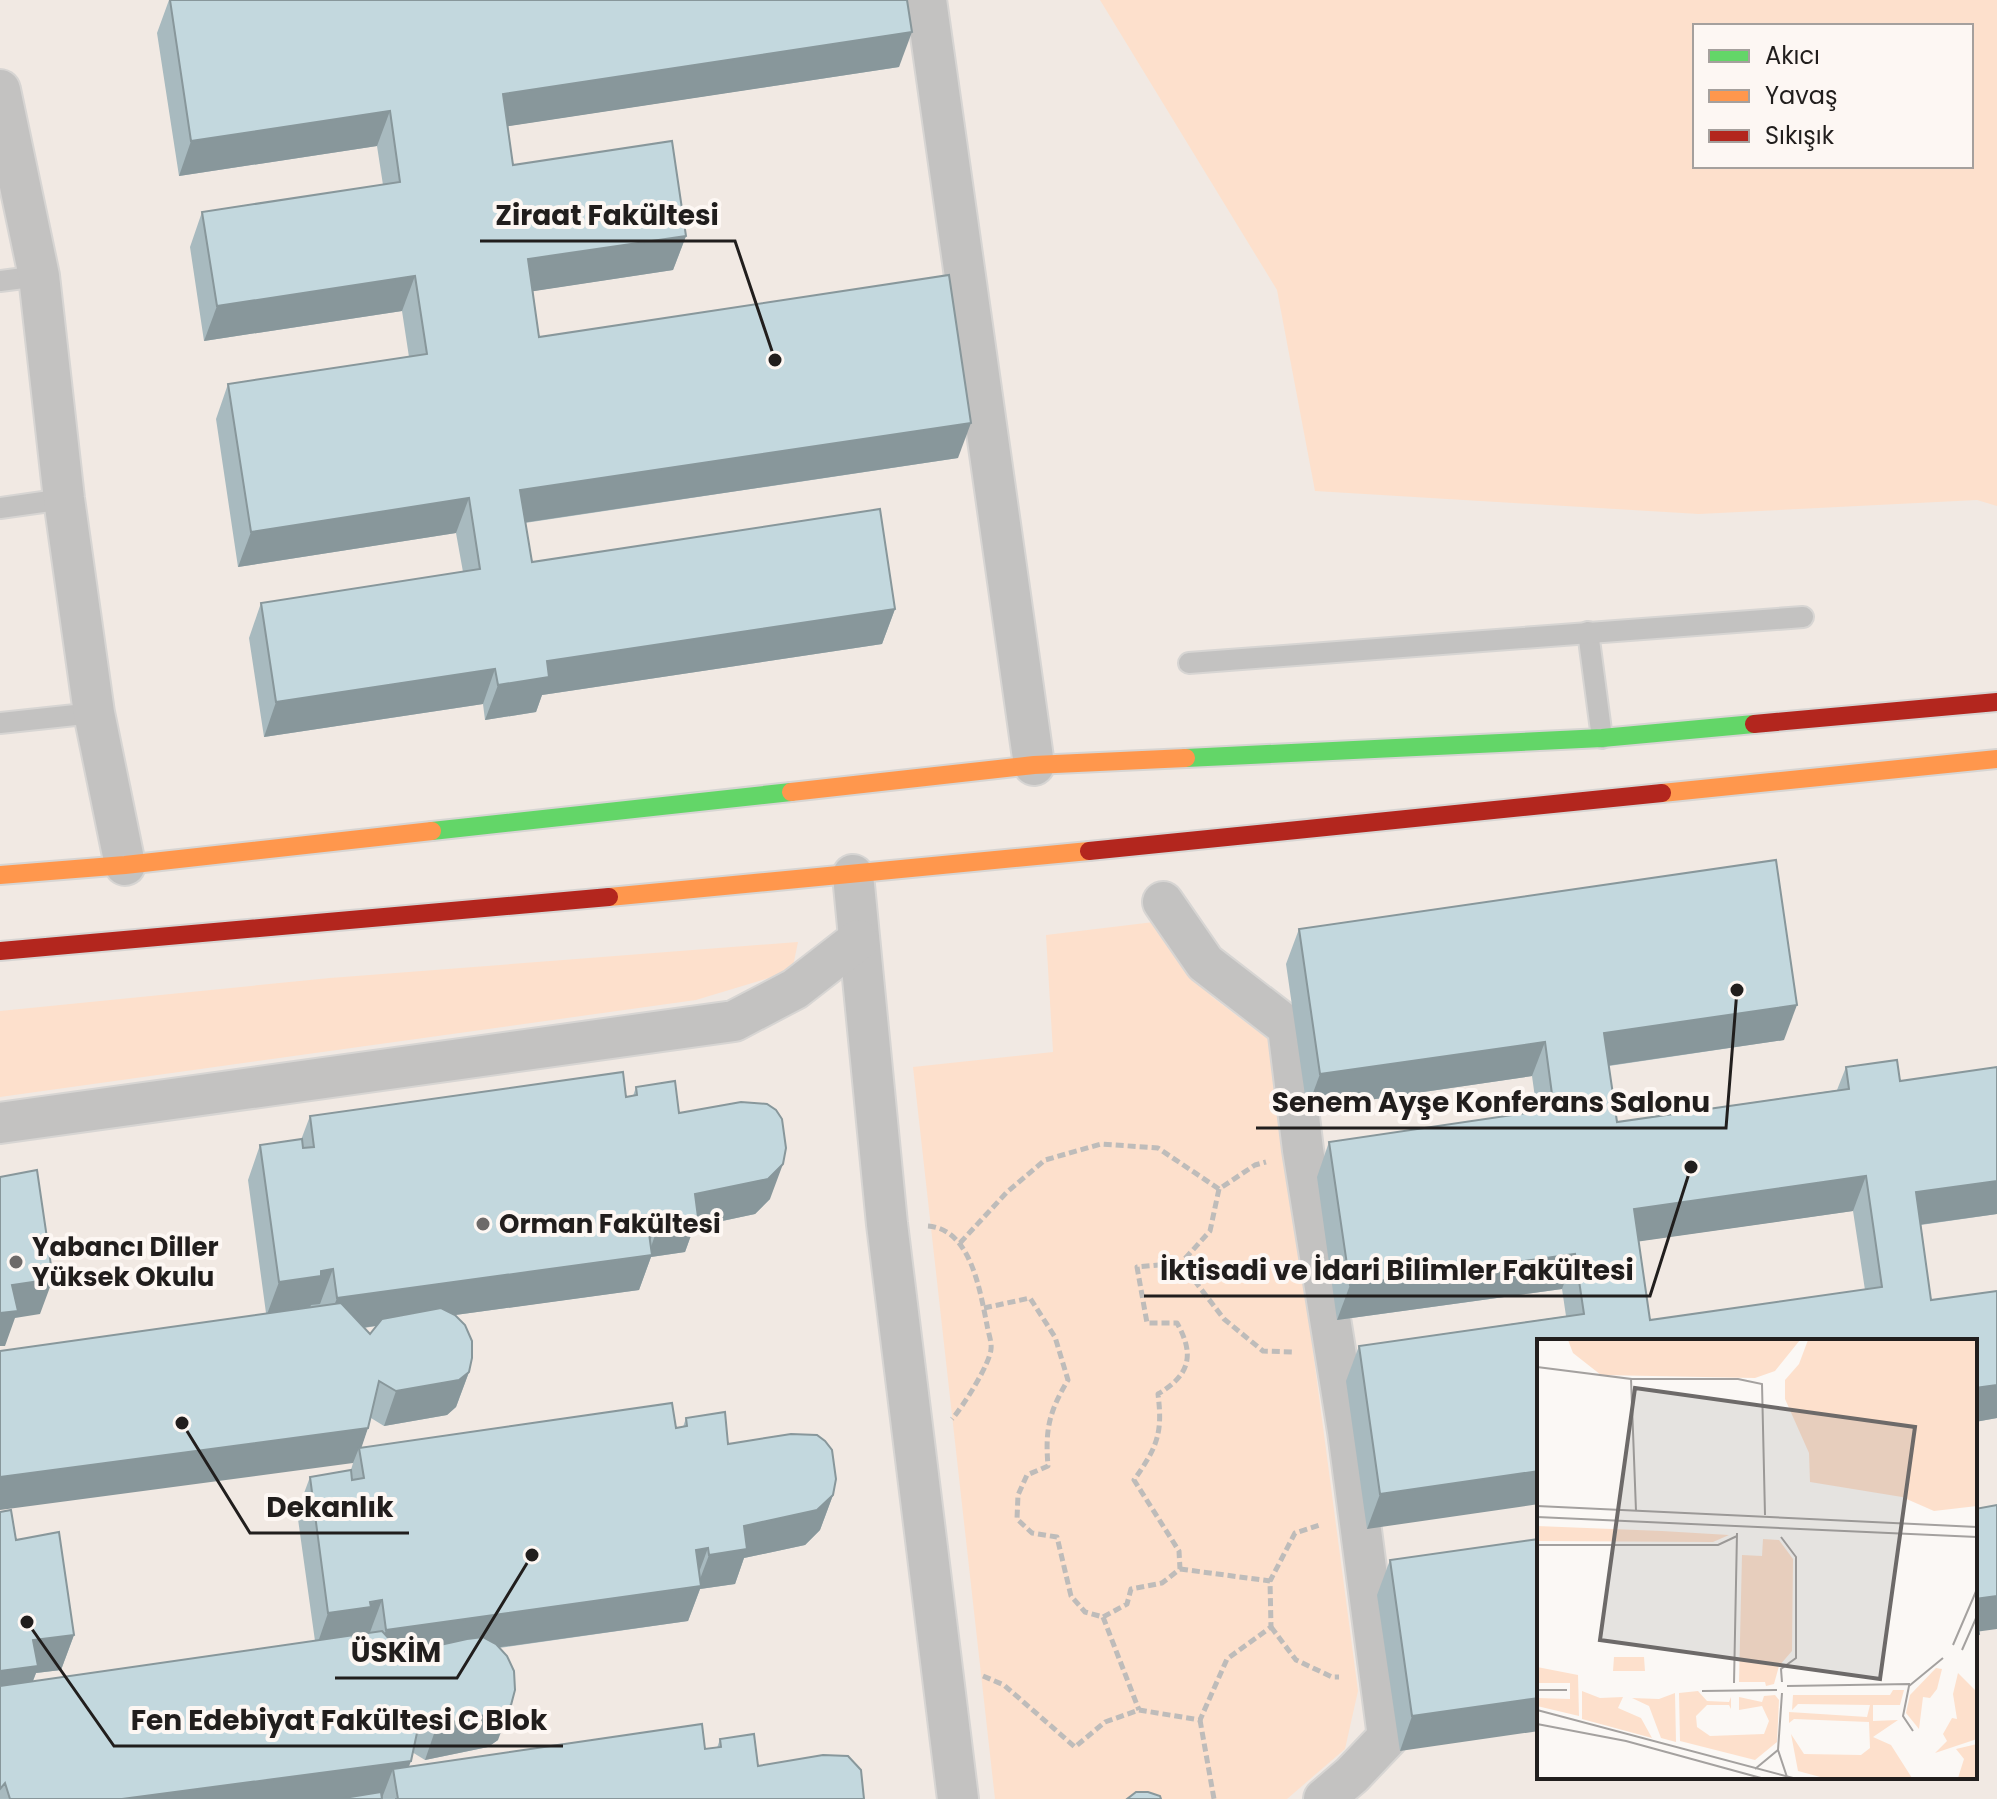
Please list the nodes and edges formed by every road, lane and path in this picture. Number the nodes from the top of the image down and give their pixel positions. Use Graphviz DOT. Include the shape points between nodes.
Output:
graph roads {
  1 [pos="926,0"];
  2 [pos="0,90"];
  3 [pos="39,276"];
  4 [pos="0,281"];
  5 [pos="64,499"];
  6 [pos="0,508"];
  7 [pos="1803,617"];
  8 [pos="1588,632"];
  9 [pos="1189,663"];
  10 [pos="1997,702"];
  11 [pos="94,713"];
  12 [pos="0,723"];
  13 [pos="1602,738"];
  14 [pos="1997,759"];
  15 [pos="1034,765"];
  16 [pos="125,865"];
  17 [pos="0,875"];
  18 [pos="853,875"];
  19 [pos="1163,902"];
  20 [pos="858,940"];
  21 [pos="0,951"];
  22 [pos="0,1123"];
  23 [pos="1303,1150"];
  24 [pos="1219,1189"];
  25 [pos="887,1224"];
  26 [pos="960,1243"];
  27 [pos="1181,1263"];
  28 [pos="984,1308"];
  29 [pos="1337,1354"];
  30 [pos="913,1438"];
  31 [pos="1359,1512"];
  32 [pos="1180,1569"];
  33 [pos="1270,1581"];
  34 [pos="1103,1617"];
  35 [pos="1271,1627"];
  36 [pos="941,1658"];
  37 [pos="1380,1678"];
  38 [pos="1139,1710"];
  39 [pos="1200,1720"];
  40 [pos="958,1799"];
  41 [pos="1214,1799"];
  42 [pos="1324,1799"];
  1 -- 15 [label="street"];
  2 -- 3 [label="street"];
  3 -- 4 [label="lane"];
  3 -- 5 [label="street"];
  5 -- 6 [label="lane"];
  5 -- 11 [label="street"];
  7 -- 8 [label="lane"];
  8 -- 9 [label="lane"];
  8 -- 13 [label="lane"];
  10 -- 13 [label="street"];
  11 -- 12 [label="lane"];
  11 -- 16 [label="street"];
  13 -- 15 [label="street"];
  14 -- 18 [label="street"];
  15 -- 16 [label="street"];
  16 -- 17 [label="street"];
  18 -- 20 [label="street"];
  18 -- 21 [label="street"];
  19 -- 23 [label="street" via="1205,963 1288,1027"];
  20 -- 22 [label="street" via="795,989 734,1021"];
  20 -- 25 [label="street"];
  23 -- 24 [label="path" via="1255,1165"];
  23 -- 29 [label="street"];
  24 -- 26 [label="path" via="1158,1148 1101,1144 1045,1160"];
  24 -- 27 [label="path" via="1210,1231"];
  25 -- 26 [label="path" via="942,1227"];
  25 -- 30 [label="street"];
  26 -- 28 [label="path"];
  27 -- 29 [label="path" via="1224,1319 1263,1351"];
  27 -- 32 [label="path" via="1137,1267 1147,1323 1177,1323 1189,1344 1185,1368 1158,1394 1162,1422 1152,1454 1134,1480 1179,1551"];
  28 -- 30 [label="path" via="991,1350 977,1381 954,1419"];
  28 -- 34 [label="path" via="1030,1298 1055,1337 1068,1380 1052,1406 1046,1435 1048,1466 1027,1475 1018,1495 1017,1519 1032,1533 1057,1537 1071,1596 1085,1612"];
  29 -- 31 [label="street"];
  30 -- 36 [label="street"];
  31 -- 33 [label="path" via="1295,1533"];
  31 -- 37 [label="street"];
  32 -- 33 [label="path"];
  32 -- 34 [label="path" via="1162,1583 1131,1589 1127,1604"];
  33 -- 35 [label="path"];
  34 -- 38 [label="path"];
  35 -- 37 [label="path" via="1296,1660 1332,1677"];
  35 -- 39 [label="path" via="1227,1659"];
  36 -- 38 [label="path" via="1004,1685 1075,1747 1105,1722"];
  36 -- 40 [label="street"];
  37 -- 42 [label="street" via="1388,1737"];
  38 -- 39 [label="path"];
  39 -- 41 [label="path"];
}
